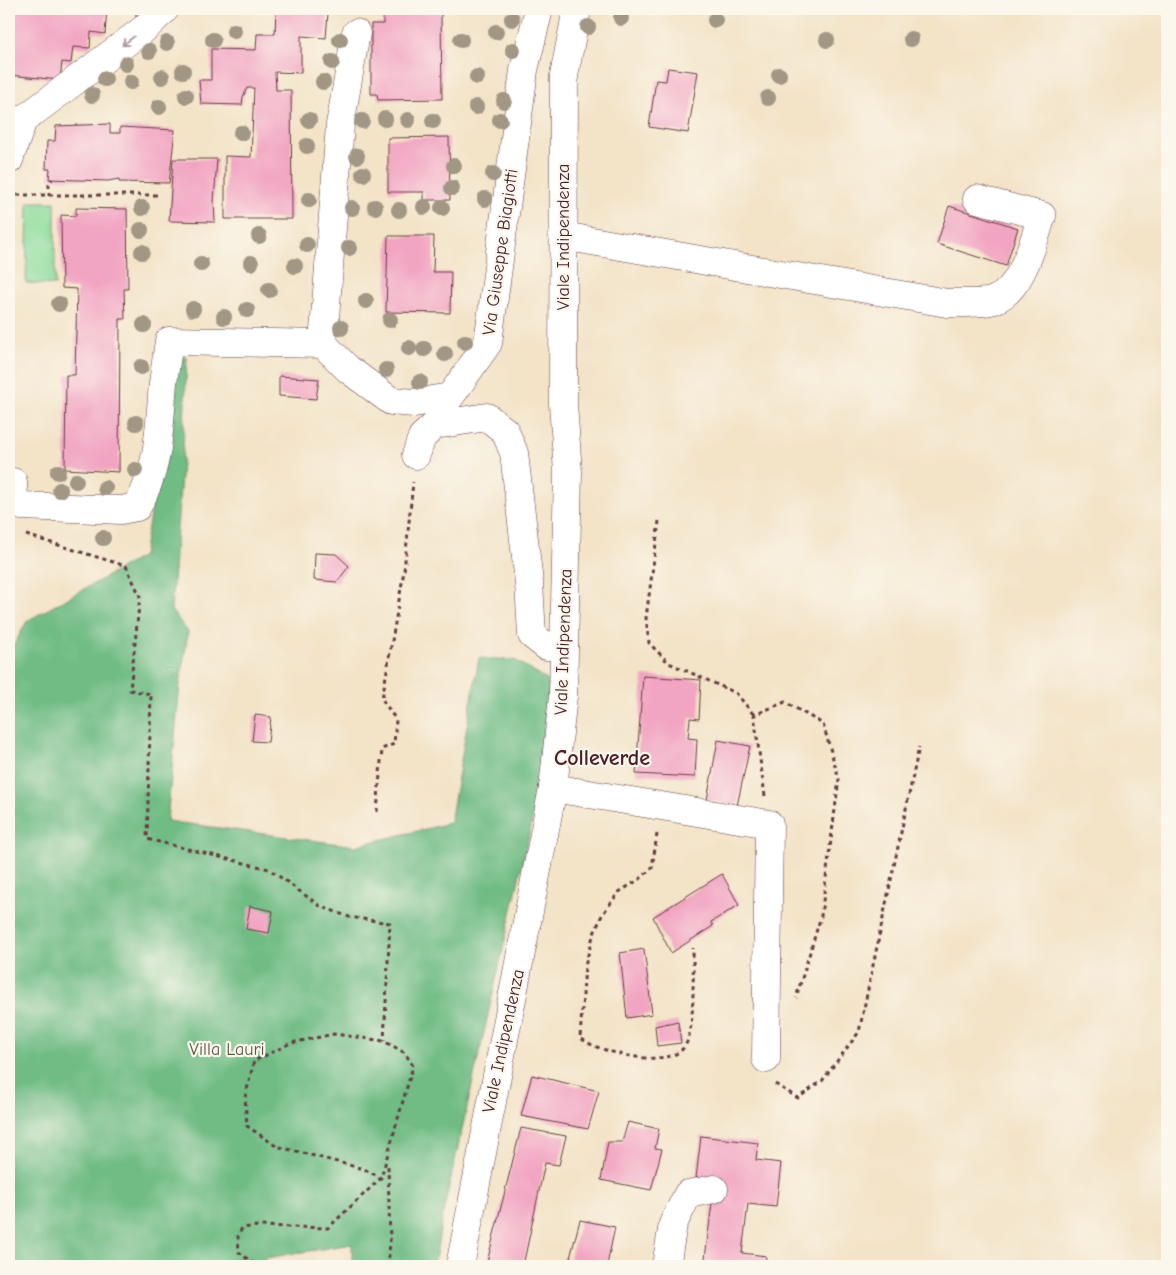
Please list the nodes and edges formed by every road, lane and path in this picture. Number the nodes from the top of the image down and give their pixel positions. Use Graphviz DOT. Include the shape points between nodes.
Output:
graph roads {
  1 [pos="165,9"];
  2 [pos="539,9"];
  3 [pos="577,9"];
  4 [pos="356,32"];
  5 [pos="9,160"];
  6 [pos="52,179"];
  7 [pos="9,195"];
  8 [pos="160,195"];
  9 [pos="49,196"];
  10 [pos="977,199"];
  11 [pos="563,236"];
  12 [pos="322,344"];
  13 [pos="416,455"];
  14 [pos="12,482"];
  15 [pos="659,521"];
  16 [pos="23,534"];
  17 [pos="564,646"];
  18 [pos="754,715"];
  19 [pos="918,747"];
  20 [pos="553,788"];
  21 [pos="661,806"];
  22 [pos="377,812"];
  23 [pos="769,824"];
  24 [pos="693,948"];
  25 [pos="793,1007"];
  26 [pos="384,1041"];
  27 [pos="766,1059"];
  28 [pos="388,1166"];
  29 [pos="381,1178"];
  30 [pos="714,1189"];
  31 [pos="9,1246"];
  32 [pos="15,1266"];
  33 [pos="262,1266"];
  34 [pos="388,1266"];
  35 [pos="460,1266"];
  36 [pos="666,1266"];
  1 -- 5 [label="street, one-way" via="144,29 23,120"];
  2 -- 12 [label="street, Via Giuseppe Biagiotti" via="524,70 488,343 450,397 414,403 392,401 348,369"];
  3 -- 11 [label="street, Viale Indipendenza" via="564,76"];
  4 -- 12 [label="street" via="340,125"];
  6 -- 9 [label="path"];
  7 -- 9 [label="path"];
  8 -- 9 [label="path"];
  10 -- 11 [label="street" via="1042,216 1020,276 1005,294 993,301 947,303"];
  11 -- 17 [label="street, Viale Indipendenza" via="563,404 568,472"];
  12 -- 14 [label="street" via="170,341 159,444 145,492 137,507 121,510 22,506 14,498"];
  13 -- 17 [label="street" via="422,436 435,425 487,417 505,432 514,453 532,635 546,646"];
  13 -- 22 [label="path" via="404,571 382,699 396,720 394,744 382,749"];
  15 -- 18 [label="path" via="646,618 649,643 669,663 736,694"];
  16 -- 26 [label="path" via="126,566 140,596 130,690 151,694 147,839 270,869 320,906 349,917 390,923"];
  17 -- 20 [label="street, Viale Indipendenza" via="563,696"];
  18 -- 23 [label="path"];
  18 -- 25 [label="path" via="785,702 823,724 839,779 822,916"];
  19 -- 27 [label="path" via="859,1032 822,1081 798,1098 776,1086"];
  20 -- 21 [label="street"];
  20 -- 35 [label="street, Viale Indipendenza"];
  21 -- 23 [label="street"];
  21 -- 24 [label="path" via="652,868 618,892 593,936 584,966 580,1038 596,1047 648,1059 676,1055 686,1045 690,1027"];
  23 -- 27 [label="street"];
  26 -- 29 [label="path" via="405,1053 413,1066"];
  26 -- 29 [label="path" via="334,1034 292,1043 254,1061 245,1098 247,1126 276,1146 364,1169"];
  28 -- 34 [label="path"];
  29 -- 33 [label="path" via="328,1228 242,1228 238,1236 239,1252"];
  30 -- 36 [label="street" via="688,1194 673,1224"];
  31 -- 32 [label="path"];
}
